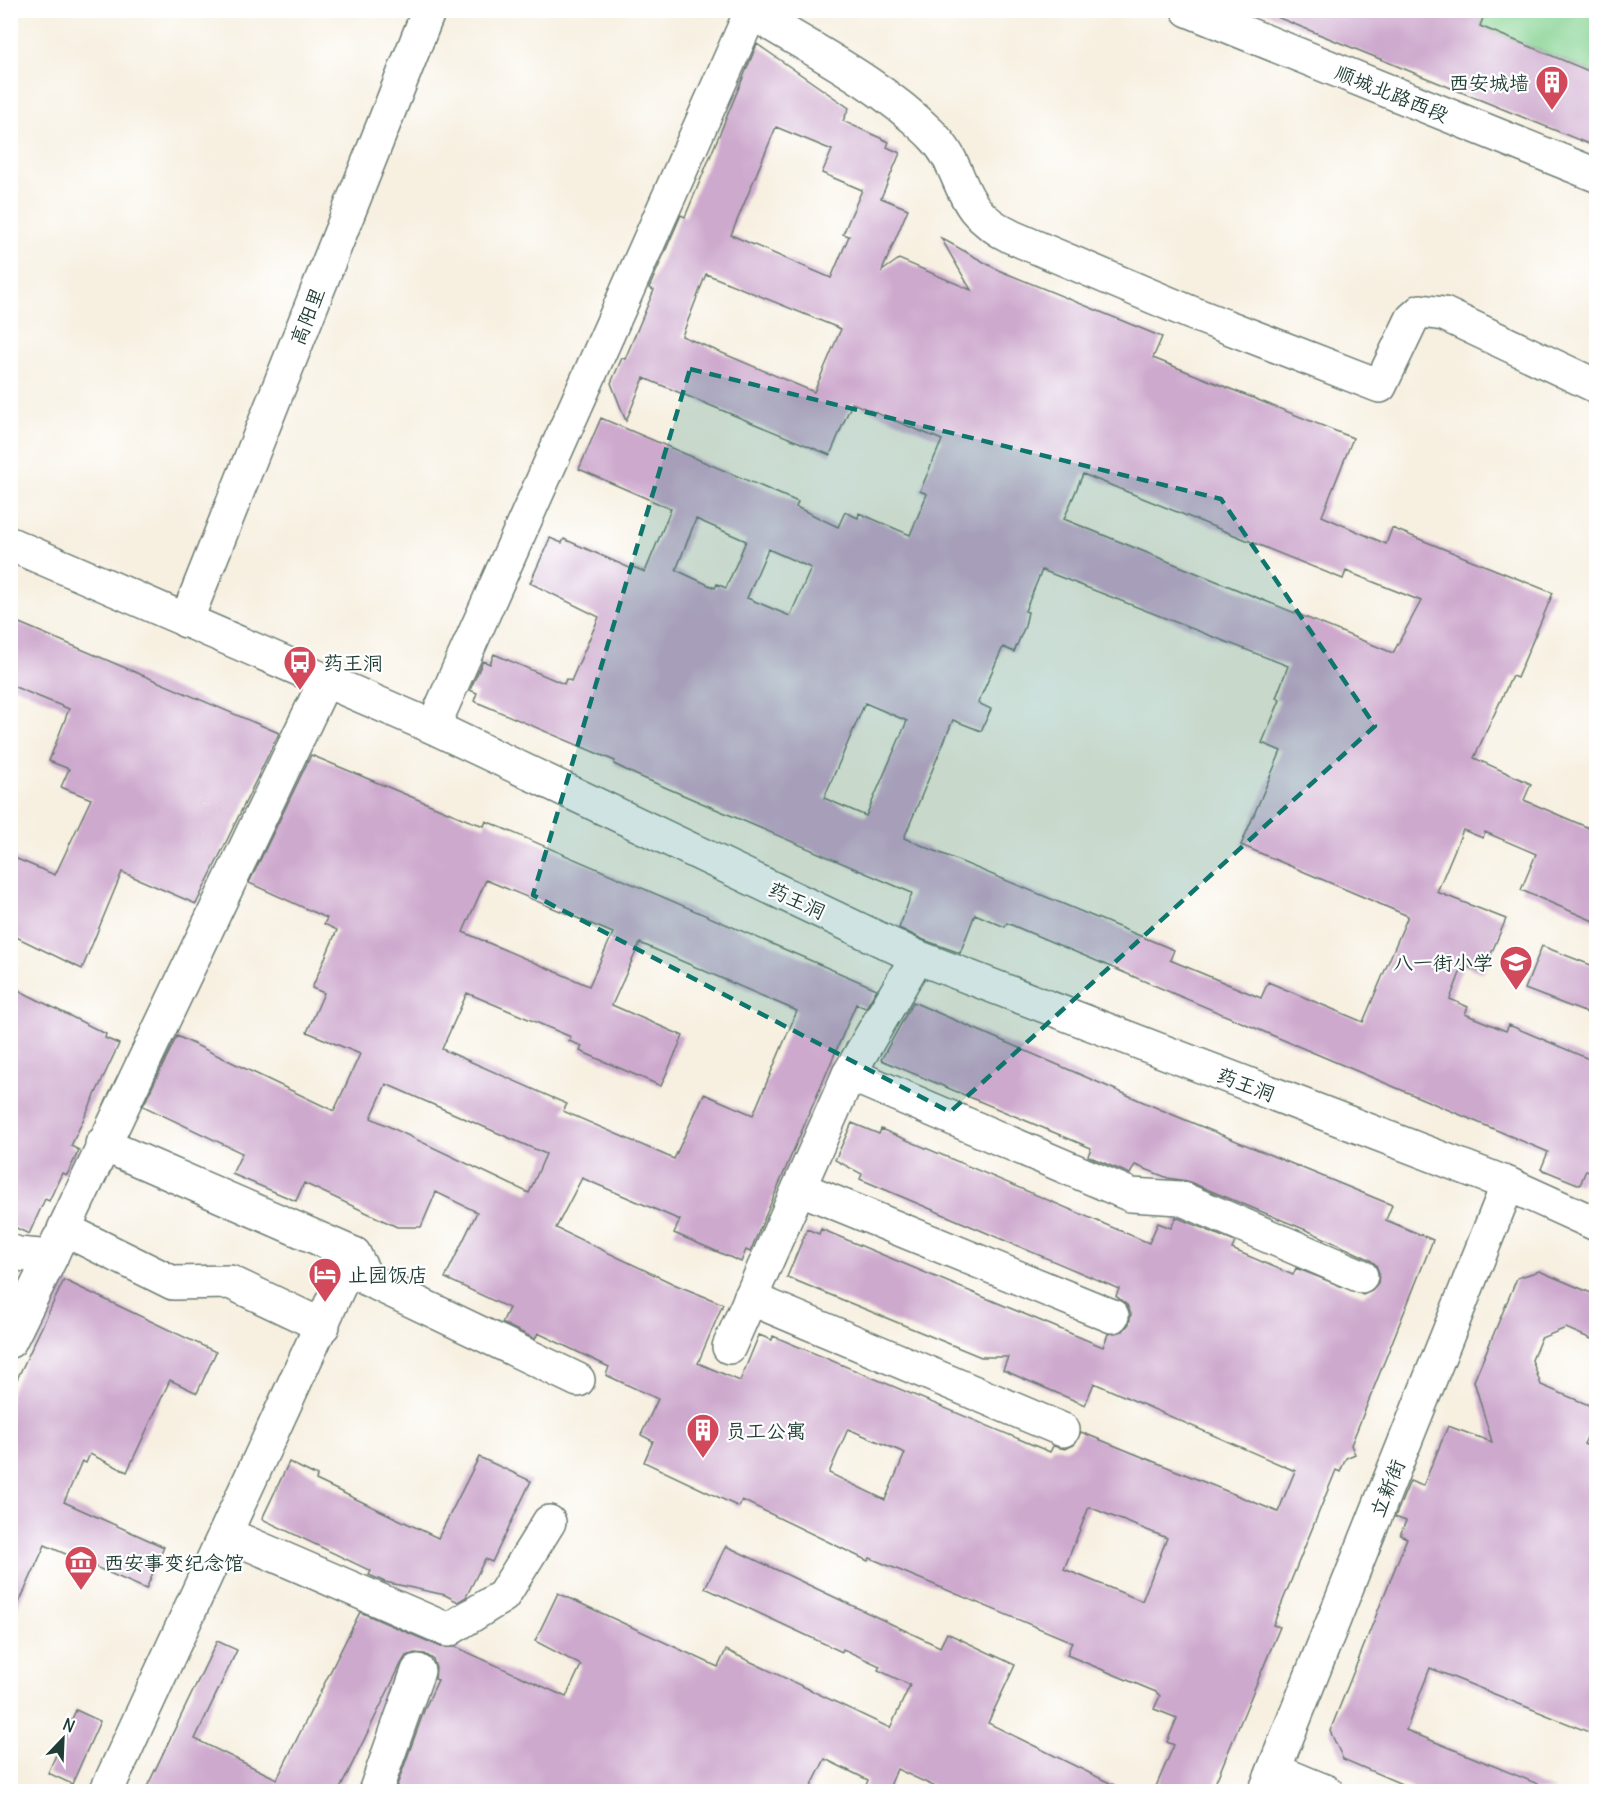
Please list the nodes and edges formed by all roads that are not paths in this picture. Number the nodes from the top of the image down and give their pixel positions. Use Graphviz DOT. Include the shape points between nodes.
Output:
graph roads {
  1 [pos="429,10"];
  2 [pos="1188,10"];
  3 [pos="750,11"];
  4 [pos="1596,175"];
  5 [pos="1596,386"];
  6 [pos="10,544"];
  7 [pos="186,621"];
  8 [pos="326,681"];
  9 [pos="433,727"];
  10 [pos="917,957"];
  11 [pos="849,1074"];
  12 [pos="102,1144"];
  13 [pos="1508,1184"];
  14 [pos="799,1188"];
  15 [pos="1596,1224"];
  16 [pos="57,1243"];
  17 [pos="10,1251"];
  18 [pos="354,1254"];
  19 [pos="1361,1276"];
  20 [pos="750,1299"];
  21 [pos="1112,1316"];
  22 [pos="323,1326"];
  23 [pos="10,1341"];
  24 [pos="729,1347"];
  25 [pos="578,1380"];
  26 [pos="1063,1430"];
  27 [pos="549,1522"];
  28 [pos="226,1534"];
  29 [pos="418,1671"];
  30 [pos="1269,1781"];
  31 [pos="106,1791"];
  32 [pos="375,1791"];
  33 [pos="1326,1791"];
  1 -- 7 [label="street, 高阳里"];
  2 -- 4 [label="street, 顺城北路西段"];
  3 -- 5 [label="street" via="874,86 932,134 976,213 993,228 1012,237 1189,312 1380,386 1412,319 1421,311 1444,314"];
  3 -- 9 [label="street"];
  6 -- 7 [label="street, 药王洞"];
  7 -- 8 [label="street, 药王洞"];
  8 -- 9 [label="street, 药王洞"];
  8 -- 12 [label="street"];
  9 -- 10 [label="street, 药王洞"];
  10 -- 11 [label="street"];
  10 -- 13 [label="street, 药王洞"];
  11 -- 14 [label="street"];
  11 -- 19 [label="street" via="1131,1196 1180,1198"];
  12 -- 16 [label="street"];
  12 -- 18 [label="street"];
  13 -- 15 [label="street, 药王洞"];
  13 -- 30 [label="street, 立新街"];
  14 -- 20 [label="street"];
  14 -- 21 [label="street"];
  16 -- 17 [label="street" via="18,1254"];
  16 -- 22 [label="street" via="173,1283 230,1282"];
  16 -- 23 [label="street"];
  18 -- 22 [label="street"];
  18 -- 25 [label="street" via="367,1279"];
  20 -- 24 [label="street"];
  20 -- 26 [label="street"];
  22 -- 28 [label="street"];
  27 -- 28 [label="street" via="503,1596 448,1630"];
  28 -- 31 [label="street"];
  29 -- 32 [label="street"];
  30 -- 33 [label="street"];
}
